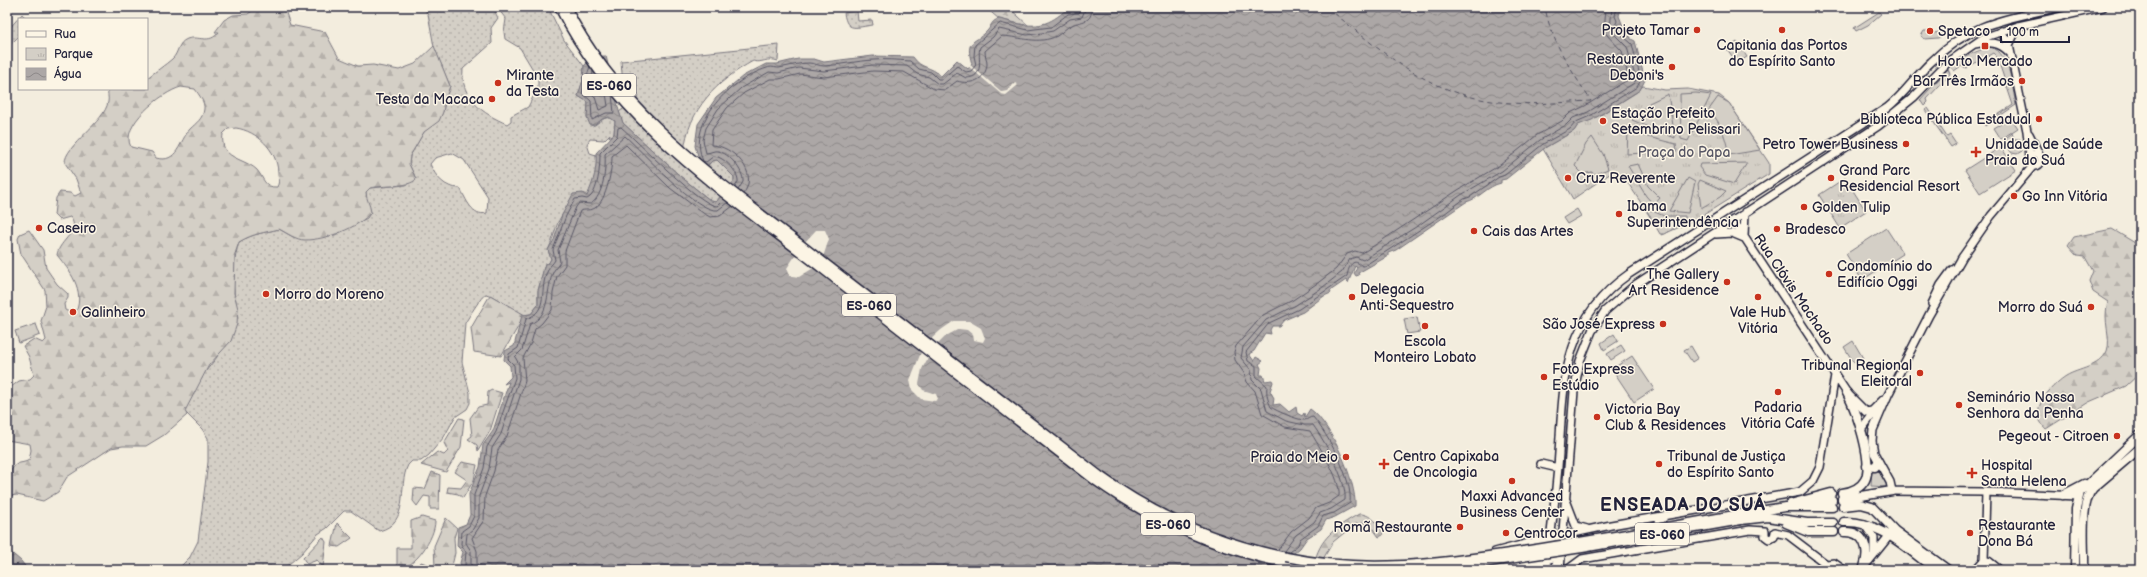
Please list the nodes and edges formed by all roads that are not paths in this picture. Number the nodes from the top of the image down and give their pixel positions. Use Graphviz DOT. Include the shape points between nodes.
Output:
graph roads {
  1 [pos="559,7"];
  2 [pos="566,7"];
  3 [pos="2059,7"];
  4 [pos="2103,7"];
  5 [pos="1988,24"];
  6 [pos="2018,26"];
  7 [pos="2001,31"];
  8 [pos="1971,45"];
  9 [pos="2009,45"];
  10 [pos="2011,54"];
  11 [pos="2027,130"];
  12 [pos="2040,156"];
  13 [pos="2031,162"];
  14 [pos="1759,191"];
  15 [pos="1745,212"];
  16 [pos="1733,220"];
  17 [pos="1712,235"];
  18 [pos="1744,238"];
  19 [pos="1835,375"];
  20 [pos="1847,393"];
  21 [pos="1887,396"];
  22 [pos="1861,430"];
  23 [pos="2140,435"];
  24 [pos="2140,448"];
  25 [pos="1878,462"];
  26 [pos="1541,464"];
  27 [pos="1867,466"];
  28 [pos="1558,468"];
  29 [pos="2096,475"];
  30 [pos="1892,492"];
  31 [pos="1986,492"];
  32 [pos="1565,496"];
  33 [pos="2063,496"];
  34 [pos="2078,496"];
  35 [pos="1842,499"];
  36 [pos="2085,508"];
  37 [pos="1776,509"];
  38 [pos="1665,516"];
  39 [pos="1741,517"];
  40 [pos="1768,517"];
  41 [pos="1632,522"];
  42 [pos="1844,522"];
  43 [pos="1860,522"];
  44 [pos="1833,523"];
  45 [pos="1550,524"];
  46 [pos="1611,525"];
  47 [pos="1643,529"];
  48 [pos="1591,530"];
  49 [pos="1834,532"];
  50 [pos="1844,532"];
  51 [pos="1900,535"];
  52 [pos="1562,536"];
  53 [pos="1890,536"];
  54 [pos="1549,539"];
  55 [pos="1542,540"];
  56 [pos="1667,544"];
  57 [pos="1654,546"];
  58 [pos="1629,550"];
  59 [pos="1873,556"];
  60 [pos="1561,557"];
  61 [pos="1548,559"];
  62 [pos="1984,561"];
  63 [pos="1828,564"];
  64 [pos="1863,569"];
  65 [pos="1323,570"];
  66 [pos="1433,570"];
  67 [pos="1437,570"];
  68 [pos="1476,570"];
  69 [pos="1546,570"];
  70 [pos="1552,570"];
  71 [pos="1560,570"];
  72 [pos="1567,570"];
  73 [pos="1834,570"];
  74 [pos="1844,570"];
  75 [pos="1936,570"];
  76 [pos="1948,570"];
  77 [pos="1976,570"];
  78 [pos="1999,570"];
  79 [pos="2075,570"];
  80 [pos="2084,570"];
  1 -- 65 [label="main road, ES-060" via="578,42 603,78 659,139 1096,481 1144,512 1191,534 1257,557"];
  2 -- 39 [label="main road, ES-060, bridge" via="587,44 616,84 645,117 677,147 1100,476 1132,498 1188,526 1253,549 1297,559 1343,566 1390,567 1472,559"];
  3 -- 5 [label="main road"];
  4 -- 6 [label="main road"];
  5 -- 7 [label="main road"];
  5 -- 14 [label="main road" via="1970,32 1931,61 1904,93 1887,108"];
  6 -- 7 [label="main road"];
  6 -- 9 [label="main road"];
  7 -- 8 [label="main road"];
  7 -- 9 [label="main road"];
  8 -- 10 [label="main road" via="2002,44"];
  8 -- 15 [label="main road" via="1947,63 1914,97 1878,126"];
  9 -- 10 [label="main road"];
  10 -- 11 [label="main road"];
  11 -- 12 [label="main road"];
  11 -- 13 [label="main road"];
  12 -- 13 [label="main road" via="2034,154"];
  12 -- 13 [label="main road" via="2040,164"];
  13 -- 21 [label="main road" via="1963,256"];
  14 -- 16 [label="main road" via="1739,210"];
  14 -- 28 [label="main road" via="1617,282 1602,296 1584,321 1566,372"];
  15 -- 16 [label="main road"];
  15 -- 18 [label="main road"];
  16 -- 17 [label="main road"];
  16 -- 18 [label="main road, Rua Clóvis Machado"];
  17 -- 18 [label="main road" via="1725,232"];
  17 -- 32 [label="main road" via="1618,298 1605,311 1592,331 1580,360 1574,391"];
  18 -- 19 [label="main road, Rua Clóvis Machado"];
  19 -- 20 [label="main road, Rua Clóvis Machado"];
  19 -- 38 [label="main road" via="1822,461 1819,472 1808,486 1793,494"];
  20 -- 21 [label="main road, Rua Clóvis Machado" via="1866,412 1875,408"];
  20 -- 22 [label="main road"];
  21 -- 22 [label="main road"];
  21 -- 25 [label="main road" via="1872,435"];
  22 -- 27 [label="main road"];
  23 -- 29 [label="main road"];
  24 -- 36 [label="main road" via="2090,492"];
  25 -- 27 [label="main road" via="1875,467"];
  25 -- 30 [label="main road" via="1890,482"];
  26 -- 28 [label="main road"];
  27 -- 35 [label="main road" via="1867,476 1862,485"];
  28 -- 45 [label="main road"];
  29 -- 33 [label="main road"];
  29 -- 34 [label="main road"];
  30 -- 31 [label="main road"];
  30 -- 35 [label="main road"];
  31 -- 33 [label="main road"];
  31 -- 62 [label="main road"];
  32 -- 48 [label="main road" via="1576,526"];
  32 -- 52 [label="main road"];
  33 -- 34 [label="main road"];
  34 -- 36 [label="main road" via="2082,498"];
  34 -- 79 [label="main road"];
  35 -- 51 [label="main road" via="1868,506 1879,513"];
  36 -- 80 [label="main road"];
  37 -- 37 [label="main road, ES-060" via="1832,500 1820,495"];
  37 -- 39 [label="main road, ES-060"];
  38 -- 41 [label="main road"];
  38 -- 56 [label="main road" via="1657,524 1656,530 1657,538"];
  39 -- 40 [label="main road, ES-060"];
  39 -- 67 [label="main road, ES-060, bridge" via="1582,548"];
  40 -- 44 [label="main road, ES-060" via="1807,523"];
  40 -- 49 [label="main road" via="1808,532"];
  41 -- 46 [label="main road"];
  41 -- 47 [label="main road" via="1639,524"];
  42 -- 43 [label="main road"];
  43 -- 53 [label="main road" via="1874,526"];
  43 -- 59 [label="main road" via="1873,535"];
  45 -- 54 [label="main road"];
  45 -- 55 [label="main road"];
  46 -- 48 [label="main road"];
  46 -- 60 [label="main road" via="1575,542"];
  47 -- 57 [label="main road"];
  47 -- 58 [label="main road" via="1643,540"];
  48 -- 52 [label="main road"];
  50 -- 64 [label="main road" via="1857,534 1864,541 1867,552"];
  51 -- 53 [label="main road"];
  51 -- 76 [label="main road"];
  52 -- 54 [label="main road"];
  52 -- 60 [label="main road"];
  53 -- 59 [label="main road"];
  53 -- 75 [label="main road"];
  54 -- 55 [label="main road"];
  54 -- 61 [label="main road"];
  55 -- 66 [label="main road"];
  56 -- 57 [label="main road"];
  56 -- 63 [label="main road" via="1750,530 1765,531 1765,536 1769,539 1774,537 1775,532 1788,535"];
  57 -- 58 [label="main road"];
  58 -- 72 [label="main road" via="1582,559"];
  59 -- 64 [label="main road"];
  60 -- 61 [label="main road"];
  60 -- 70 [label="main road"];
  60 -- 71 [label="main road"];
  61 -- 68 [label="main road"];
  61 -- 69 [label="main road"];
  62 -- 77 [label="main road"];
  62 -- 78 [label="main road"];
  63 -- 73 [label="main road"];
  63 -- 74 [label="main road" via="1834,562"];
}
